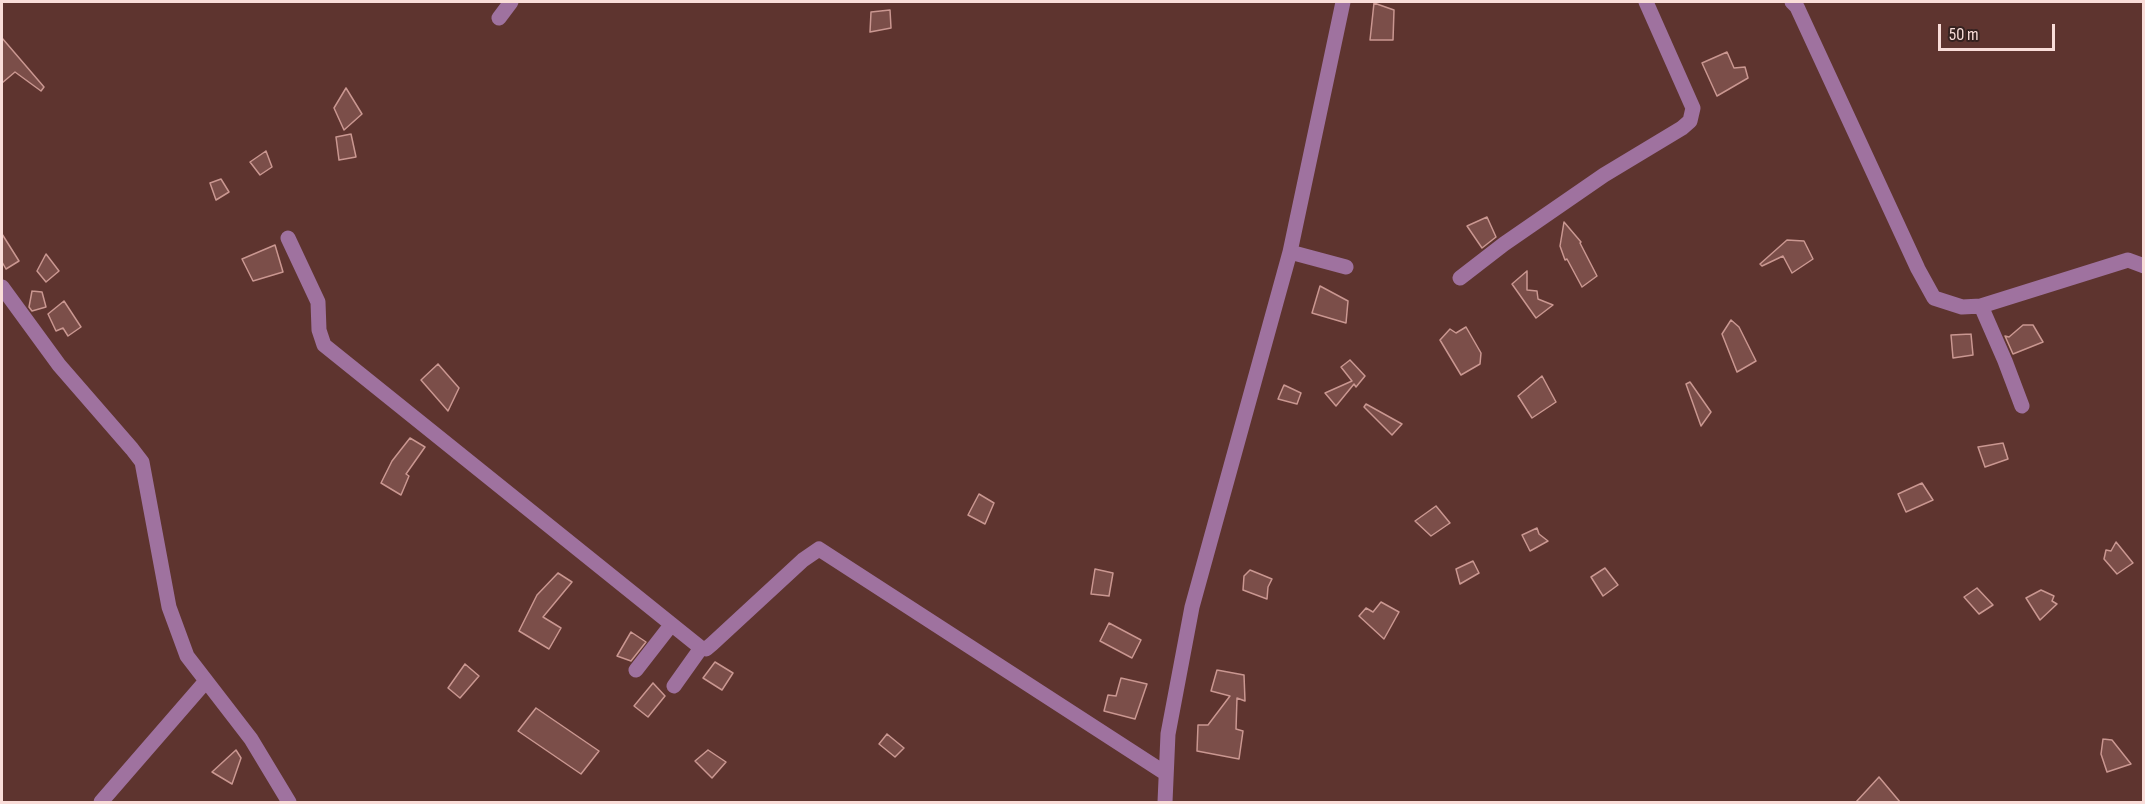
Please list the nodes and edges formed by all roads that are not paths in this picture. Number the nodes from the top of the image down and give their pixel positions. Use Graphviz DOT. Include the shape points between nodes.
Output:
graph roads {
  1 [pos="511,2"];
  2 [pos="1343,2"];
  3 [pos="1646,2"];
  4 [pos="1792,2"];
  5 [pos="499,18"];
  6 [pos="288,238"];
  7 [pos="1290,252"];
  8 [pos="2144,266"];
  9 [pos="1346,267"];
  10 [pos="1460,278"];
  11 [pos="2,287"];
  12 [pos="1981,306"];
  13 [pos="2022,406"];
  14 [pos="671,625"];
  15 [pos="701,648"];
  16 [pos="636,670"];
  17 [pos="206,681"];
  18 [pos="674,686"];
  19 [pos="1165,773"];
  20 [pos="101,802"];
  21 [pos="289,802"];
  22 [pos="1165,802"];
  1 -- 5 [label="street"];
  2 -- 7 [label="street"];
  3 -- 10 [label="street" via="1693,108 1690,121 1604,175"];
  4 -- 12 [label="street" via="1934,298 1962,307"];
  6 -- 14 [label="street" via="318,302 324,345"];
  7 -- 9 [label="street"];
  7 -- 19 [label="street" via="1192,607 1168,734"];
  8 -- 12 [label="street" via="2128,260"];
  11 -- 17 [label="street" via="59,365 142,462 169,607 188,656"];
  12 -- 13 [label="street"];
  14 -- 15 [label="street"];
  14 -- 16 [label="street"];
  15 -- 18 [label="street"];
  15 -- 19 [label="street" via="712,644 819,549"];
  17 -- 20 [label="street"];
  17 -- 21 [label="street" via="251,739"];
  19 -- 22 [label="street"];
}
